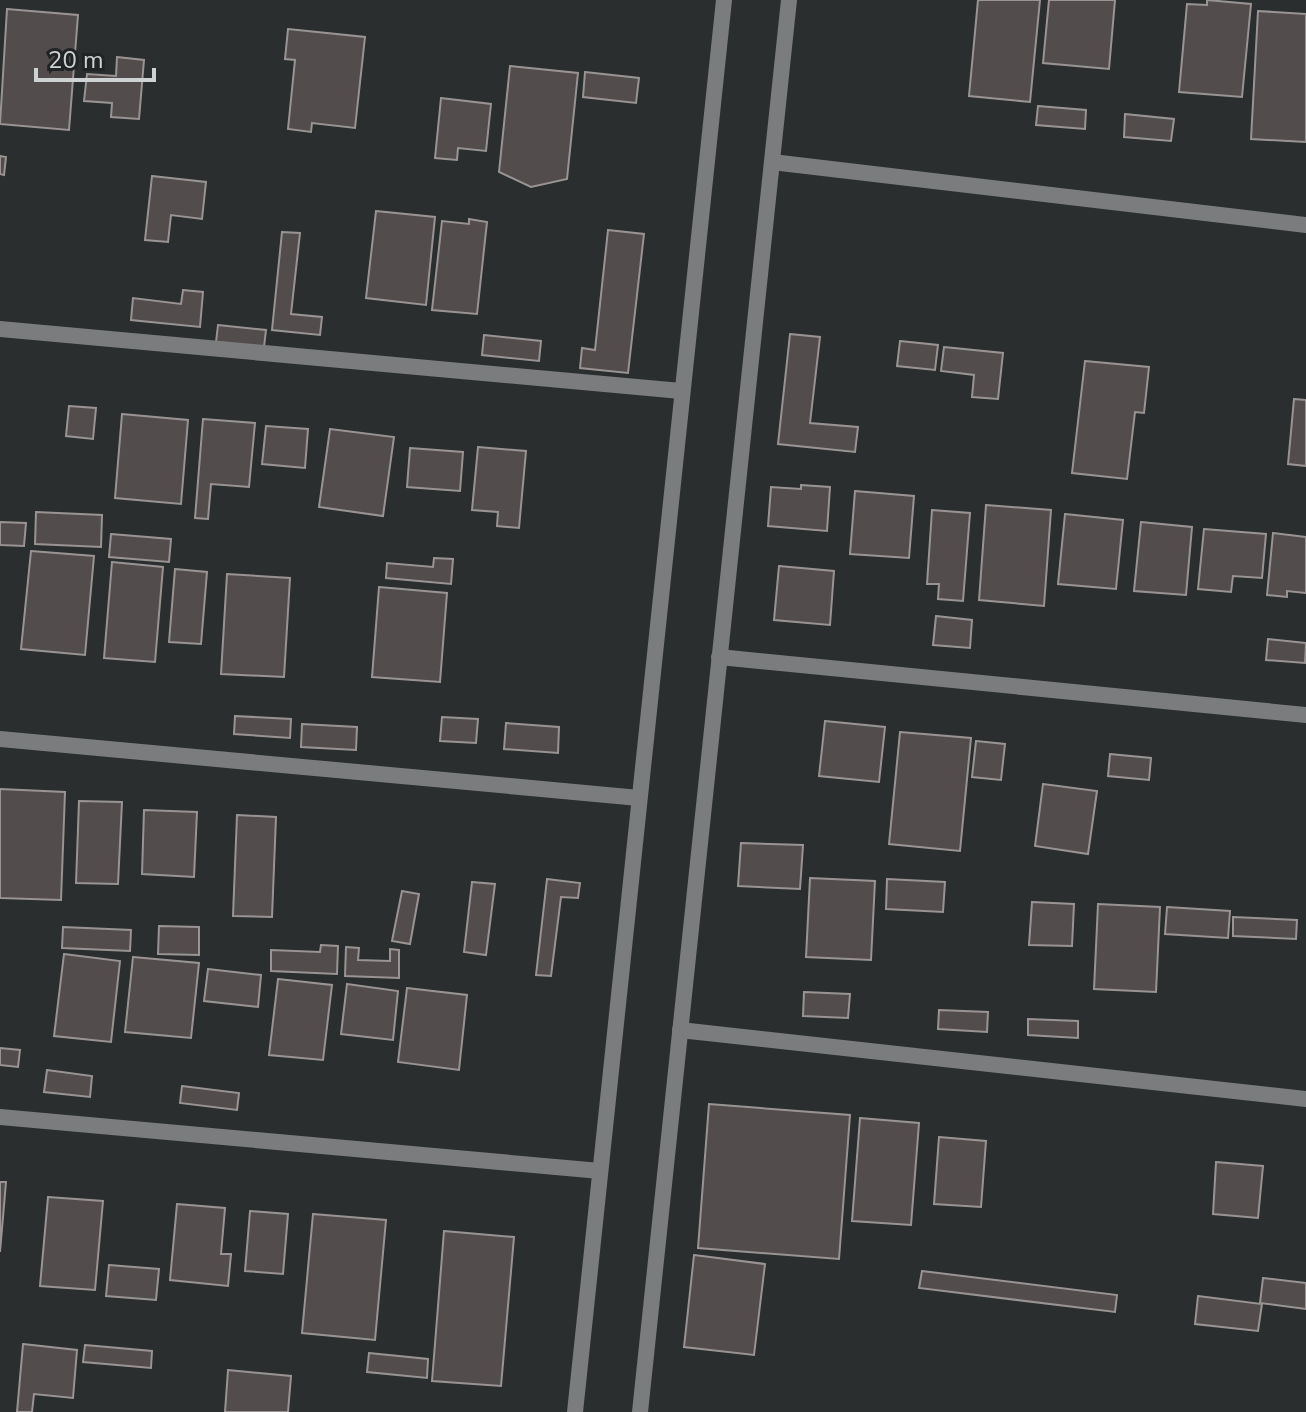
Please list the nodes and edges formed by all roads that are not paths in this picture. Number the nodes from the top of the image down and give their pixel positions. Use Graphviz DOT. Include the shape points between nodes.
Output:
graph roads {
  1 [pos="713,0"];
  2 [pos="724,0"];
  3 [pos="789,0"];
  4 [pos="772,162"];
  5 [pos="1306,225"];
  6 [pos="0,329"];
  7 [pos="681,391"];
  8 [pos="719,657"];
  9 [pos="1306,715"];
  10 [pos="0,739"];
  11 [pos="639,798"];
  12 [pos="680,1030"];
  13 [pos="1306,1099"];
  14 [pos="0,1117"];
  15 [pos="600,1171"];
  16 [pos="575,1412"];
  17 [pos="640,1412"];
  1 -- 2 [label="street"];
  2 -- 7 [label="street"];
  3 -- 4 [label="street"];
  4 -- 5 [label="street"];
  4 -- 8 [label="street"];
  6 -- 7 [label="street"];
  7 -- 11 [label="street"];
  8 -- 9 [label="street"];
  8 -- 12 [label="street"];
  10 -- 11 [label="street"];
  11 -- 15 [label="street"];
  12 -- 13 [label="street"];
  12 -- 17 [label="street"];
  14 -- 15 [label="street"];
  15 -- 16 [label="street"];
}
